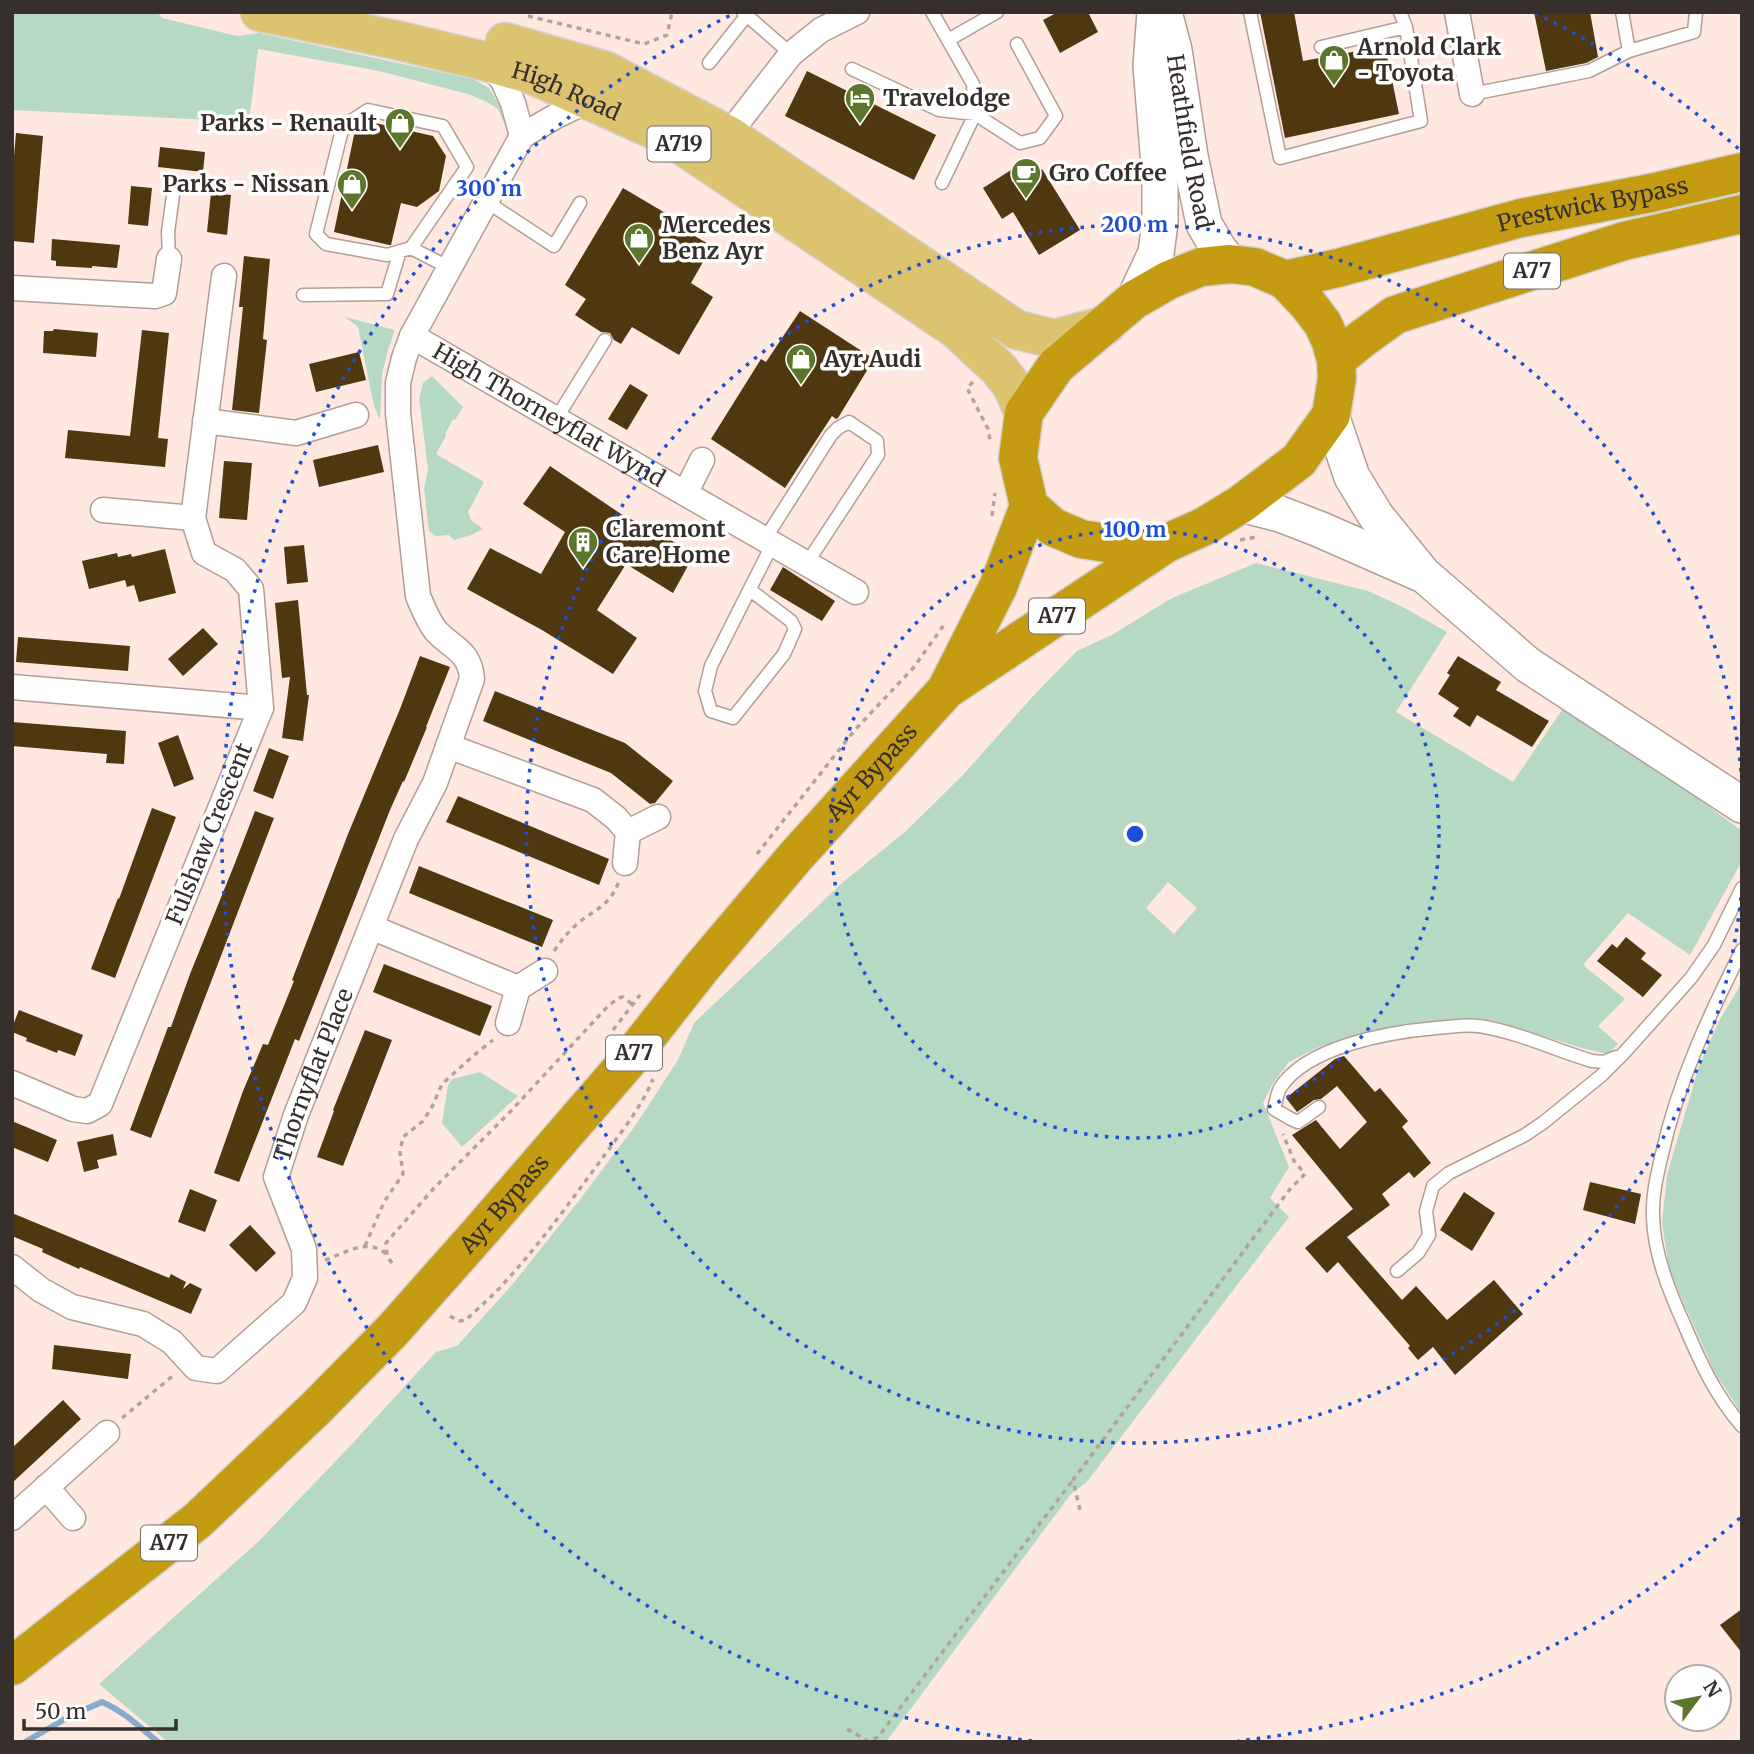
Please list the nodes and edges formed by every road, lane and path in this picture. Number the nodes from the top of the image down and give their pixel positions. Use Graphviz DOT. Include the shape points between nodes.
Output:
graph roads {
  1 [pos="260,12"];
  2 [pos="377,12"];
  3 [pos="672,12"];
  4 [pos="857,12"];
  5 [pos="932,12"];
  6 [pos="997,12"];
  7 [pos="1155,12"];
  8 [pos="1164,12"];
  9 [pos="1250,12"];
  10 [pos="1400,12"];
  11 [pos="1457,12"];
  12 [pos="1622,12"];
  13 [pos="1696,12"];
  14 [pos="530,14"];
  15 [pos="745,14"];
  16 [pos="517,15"];
  17 [pos="1406,27"];
  18 [pos="948,40"];
  19 [pos="1017,44"];
  20 [pos="1321,47"];
  21 [pos="1629,51"];
  22 [pos="791,54"];
  23 [pos="484,61"];
  24 [pos="709,62"];
  25 [pos="852,69"];
  26 [pos="1472,94"];
  27 [pos="597,103"];
  28 [pos="975,114"];
  29 [pos="729,135"];
  30 [pos="522,136"];
  31 [pos="1742,172"];
  32 [pos="942,183"];
  33 [pos="174,187"];
  34 [pos="487,202"];
  35 [pos="580,203"];
  36 [pos="1742,214"];
  37 [pos="405,249"];
  38 [pos="169,258"];
  39 [pos="1230,264"];
  40 [pos="450,268"];
  41 [pos="224,276"];
  42 [pos="1285,279"];
  43 [pos="12,288"];
  44 [pos="303,295"];
  45 [pos="1135,300"];
  46 [pos="1106,325"];
  47 [pos="412,336"];
  48 [pos="604,340"];
  49 [pos="1336,360"];
  50 [pos="993,362"];
  51 [pos="1024,413"];
  52 [pos="356,415"];
  53 [pos="1331,415"];
  54 [pos="556,419"];
  55 [pos="205,421"];
  56 [pos="990,440"];
  57 [pos="702,460"];
  58 [pos="995,489"];
  59 [pos="685,492"];
  60 [pos="1241,504"];
  61 [pos="1029,506"];
  62 [pos="103,510"];
  63 [pos="193,518"];
  64 [pos="990,522"];
  65 [pos="769,541"];
  66 [pos="1167,542"];
  67 [pos="807,563"];
  68 [pos="1423,574"];
  69 [pos="750,590"];
  70 [pos="856,592"];
  71 [pos="950,617"];
  72 [pos="471,665"];
  73 [pos="12,688"];
  74 [pos="946,690"];
  75 [pos="261,708"];
  76 [pos="448,746"];
  77 [pos="1742,805"];
  78 [pos="659,817"];
  79 [pos="628,832"];
  80 [pos="751,861"];
  81 [pos="625,863"];
  82 [pos="1742,888"];
  83 [pos="371,927"];
  84 [pos="1742,950"];
  85 [pos="548,963"];
  86 [pos="518,988"];
  87 [pos="641,994"];
  88 [pos="632,1004"];
  89 [pos="503,1030"];
  90 [pos="613,1030"];
  91 [pos="1623,1054"];
  92 [pos="656,1072"];
  93 [pos="12,1083"];
  94 [pos="1320,1107"];
  95 [pos="1274,1109"];
  96 [pos="365,1246"];
  97 [pos="387,1256"];
  98 [pos="392,1263"];
  99 [pos="304,1264"];
  100 [pos="12,1267"];
  101 [pos="1397,1271"];
  102 [pos="450,1316"];
  103 [pos="190,1361"];
  104 [pos="1742,1426"];
  105 [pos="107,1433"];
  106 [pos="1073,1480"];
  107 [pos="46,1487"];
  108 [pos="1080,1510"];
  109 [pos="12,1518"];
  110 [pos="73,1518"];
  111 [pos="12,1666"];
  112 [pos="847,1729"];
  1 -- 23 [label="main road, High Road / A719"];
  2 -- 29 [label="main road, High Road / A719" via="606,71"];
  3 -- 14 [label="path" via="667,35 644,44"];
  4 -- 22 [label="street" via="821,30"];
  5 -- 18 [label="lane"];
  6 -- 18 [label="lane"];
  7 -- 45 [label="main road, Heathfield Road" via="1151,66 1160,222 1156,253"];
  8 -- 39 [label="main road, Heathfield Road" via="1204,224"];
  9 -- 17 [label="lane" via="1280,158 1421,121"];
  10 -- 17 [label="lane"];
  11 -- 26 [label="street"];
  12 -- 21 [label="lane"];
  13 -- 21 [label="lane" via="1694,32"];
  14 -- 16 [label="path"];
  15 -- 22 [label="lane"];
  15 -- 24 [label="lane"];
  17 -- 20 [label="lane"];
  18 -- 28 [label="lane" via="973,84"];
  19 -- 28 [label="lane" via="1056,116 1040,138 1020,143"];
  21 -- 26 [label="lane" via="1589,71"];
  22 -- 29 [label="street"];
  23 -- 27 [label="main road, High Road / A719" via="535,76"];
  23 -- 30 [label="street" via="502,79"];
  25 -- 28 [label="lane" via="939,110"];
  27 -- 30 [label="street" via="578,106"];
  27 -- 50 [label="main road, High Road / A719" via="668,136 956,329"];
  28 -- 32 [label="lane"];
  29 -- 46 [label="main road, High Road / A719" via="1017,330 1055,339"];
  30 -- 34 [label="street, High Thorneyflat Wynd"];
  31 -- 42 [label="highway, Prestwick Bypass / A77" via="1521,218"];
  33 -- 38 [label="lane"];
  34 -- 35 [label="lane" via="554,246"];
  34 -- 40 [label="street, High Thorneyflat Wynd"];
  36 -- 49 [label="highway, Prestwick Bypass / A77" via="1624,241 1395,315"];
  37 -- 37 [label="lane" via="387,256 326,244 316,234 343,126 368,110 443,126 467,167"];
  37 -- 40 [label="lane"];
  37 -- 44 [label="lane" via="387,294"];
  38 -- 43 [label="street" via="164,293 155,296"];
  39 -- 42 [label="highway, A77" via="1255,267"];
  39 -- 45 [label="highway, A77" via="1201,267 1169,279"];
  40 -- 47 [label="street, High Thorneyflat Wynd"];
  41 -- 55 [label="street"];
  42 -- 49 [label="highway, A77" via="1323,324"];
  45 -- 46 [label="highway, A77"];
  46 -- 51 [label="highway, A77" via="1056,366"];
  47 -- 54 [label="street, High Thorneyflat Wynd"];
  47 -- 72 [label="street, High Thorneyflat Wynd" via="398,383 398,413 418,596 435,630"];
  48 -- 54 [label="lane"];
  49 -- 53 [label="highway, A77"];
  50 -- 51 [label="main road, High Road / A719" via="1012,386"];
  50 -- 56 [label="path" via="967,388"];
  51 -- 61 [label="highway, A77" via="1018,458"];
  52 -- 55 [label="street" via="296,433"];
  53 -- 60 [label="highway, A77" via="1299,460"];
  53 -- 68 [label="main road" via="1352,477 1376,516"];
  54 -- 59 [label="street, High Thorneyflat Wynd"];
  55 -- 63 [label="street"];
  57 -- 59 [label="street, High Thorneyflat Wynd"];
  58 -- 64 [label="path"];
  59 -- 65 [label="street, High Thorneyflat Wynd"];
  60 -- 66 [label="highway, A77"];
  60 -- 68 [label="main road" via="1280,514"];
  61 -- 66 [label="highway, A77" via="1053,527 1081,539 1134,545"];
  61 -- 74 [label="highway, Ayr Bypass / A77" via="998,587"];
  62 -- 63 [label="street"];
  63 -- 75 [label="street" via="204,553 235,570 251,589"];
  65 -- 67 [label="street, High Thorneyflat Wynd"];
  65 -- 67 [label="lane" via="831,435 849,422 877,440 878,455"];
  65 -- 69 [label="lane"];
  66 -- 74 [label="highway, Ayr Bypass / A77"];
  67 -- 70 [label="street, High Thorneyflat Wynd"];
  68 -- 77 [label="main road" via="1528,665"];
  69 -- 69 [label="lane" via="711,666 705,691 710,711 733,718 784,654 795,629"];
  71 -- 80 [label="path" via="914,667 855,731"];
  72 -- 76 [label="street, Thornyflat Place" via="472,679"];
  73 -- 75 [label="street, Fulshaw Crescent"];
  74 -- 111 [label="highway, Ayr Bypass / A77" via="796,856 628,1061 392,1331 198,1520"];
  75 -- 93 [label="street, Fulshaw Crescent" via="100,1104 87,1111 73,1109"];
  76 -- 79 [label="street" via="593,800"];
  76 -- 83 [label="street, Thornyflat Place"];
  78 -- 79 [label="street"];
  79 -- 81 [label="street"];
  81 -- 85 [label="path" via="616,891 562,938"];
  82 -- 91 [label="lane" via="1714,945 1691,978"];
  83 -- 86 [label="street"];
  83 -- 99 [label="street, Thornyflat Place" via="276,1177 304,1249"];
  84 -- 104 [label="lane" via="1681,1089 1653,1196 1664,1275 1708,1379"];
  85 -- 86 [label="street"];
  86 -- 89 [label="street"];
  87 -- 88 [label="path"];
  88 -- 90 [label="path"];
  88 -- 97 [label="path" via="623,997 609,1005 434,1188 386,1243"];
  89 -- 96 [label="path" via="442,1084 423,1121 404,1138 400,1152 403,1174 384,1202"];
  91 -- 95 [label="lane" via="1604,1062 1592,1061 1477,1026 1414,1031 1323,1054 1284,1083"];
  91 -- 101 [label="lane" via="1544,1122 1433,1186 1426,1212 1429,1236 1418,1254"];
  92 -- 102 [label="path" via="610,1147 519,1266 466,1320"];
  94 -- 95 [label="lane" via="1298,1122"];
  95 -- 106 [label="path" via="1294,1161 1305,1174"];
  96 -- 97 [label="path" via="379,1247"];
  96 -- 99 [label="path"];
  97 -- 98 [label="path"];
  99 -- 103 [label="street, Thornyflat Place" via="305,1278 294,1303 217,1371 196,1368"];
  100 -- 103 [label="street, Thornyflat Place" via="72,1307 143,1324 172,1342"];
  103 -- 105 [label="path" via="126,1417 104,1426"];
  105 -- 107 [label="street"];
  106 -- 108 [label="path"];
  106 -- 112 [label="path" via="878,1737 868,1741"];
  107 -- 109 [label="street"];
  107 -- 110 [label="street"];
}
